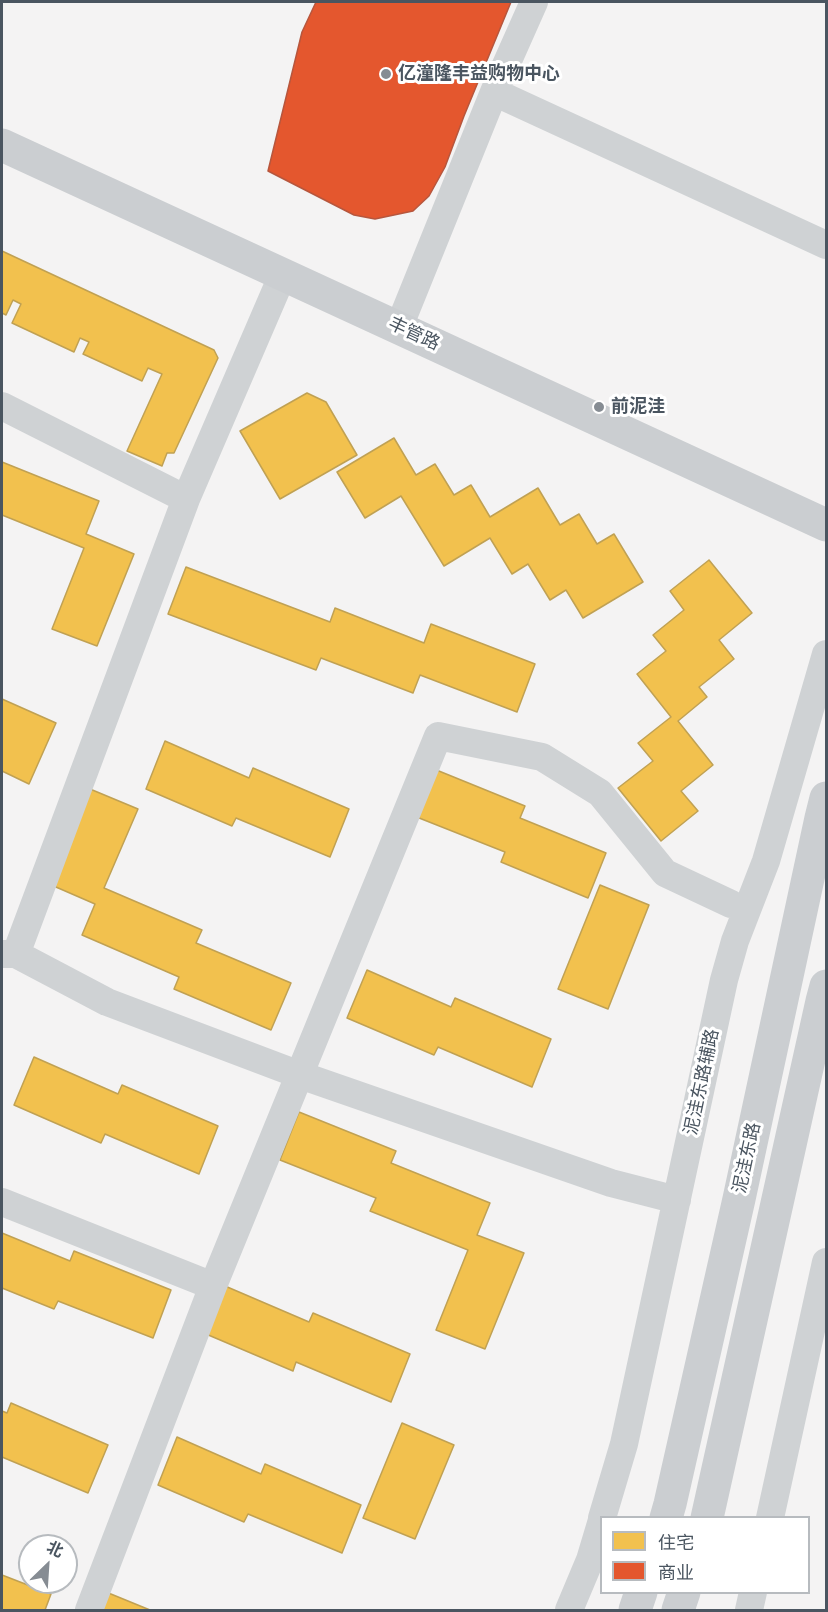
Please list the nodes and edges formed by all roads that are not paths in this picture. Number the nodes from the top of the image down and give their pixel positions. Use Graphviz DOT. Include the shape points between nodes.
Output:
graph roads {
  1 [pos="534,2"];
  2 [pos="495,92"];
  3 [pos="2,145"];
  4 [pos="2,166"];
  5 [pos="826,245"];
  6 [pos="280,282"];
  7 [pos="399,327"];
  8 [pos="2,406"];
  9 [pos="186,499"];
  10 [pos="826,525"];
  11 [pos="826,542"];
  12 [pos="826,654"];
  13 [pos="826,798"];
  14 [pos="731,904"];
  15 [pos="9,954"];
  16 [pos="826,986"];
  17 [pos="300,1075"];
  18 [pos="677,1200"];
  19 [pos="2,1202"];
  20 [pos="826,1262"];
  21 [pos="213,1286"];
  22 [pos="603,1516"];
  23 [pos="667,1516"];
  24 [pos="707,1516"];
  25 [pos="770,1516"];
  26 [pos="600,1526"];
  27 [pos="641,1594"];
  28 [pos="684,1594"];
  29 [pos="753,1594"];
  30 [pos="89,1611"];
  31 [pos="569,1611"];
  32 [pos="635,1611"];
  33 [pos="678,1611"];
  34 [pos="749,1611"];
  1 -- 2 [label="street"];
  2 -- 5 [label="street"];
  2 -- 7 [label="street"];
  3 -- 6 [label="main road, 丰管路"];
  4 -- 6 [label="main road, 丰管路"];
  6 -- 7 [label="main road, 丰管路"];
  6 -- 9 [label="street"];
  6 -- 11 [label="main road, 丰管路"];
  7 -- 10 [label="main road, 丰管路"];
  8 -- 9 [label="street"];
  9 -- 15 [label="street"];
  12 -- 18 [label="street, 泥洼东路辅路" via="766,861 724,980"];
  13 -- 23 [label="main road, 泥洼东路"];
  14 -- 17 [label="street" via="665,873 600,793 542,757 438,736"];
  15 -- 17 [label="street" via="107,1002"];
  16 -- 24 [label="main road"];
  17 -- 18 [label="street" via="610,1183"];
  17 -- 21 [label="street"];
  18 -- 22 [label="street, 泥洼东路辅路" via="624,1444"];
  19 -- 21 [label="street"];
  20 -- 25 [label="street"];
  21 -- 30 [label="street"];
  26 -- 31 [label="street, 泥洼东路辅路"];
  27 -- 32 [label="main road"];
  28 -- 33 [label="main road"];
  29 -- 34 [label="street"];
}
